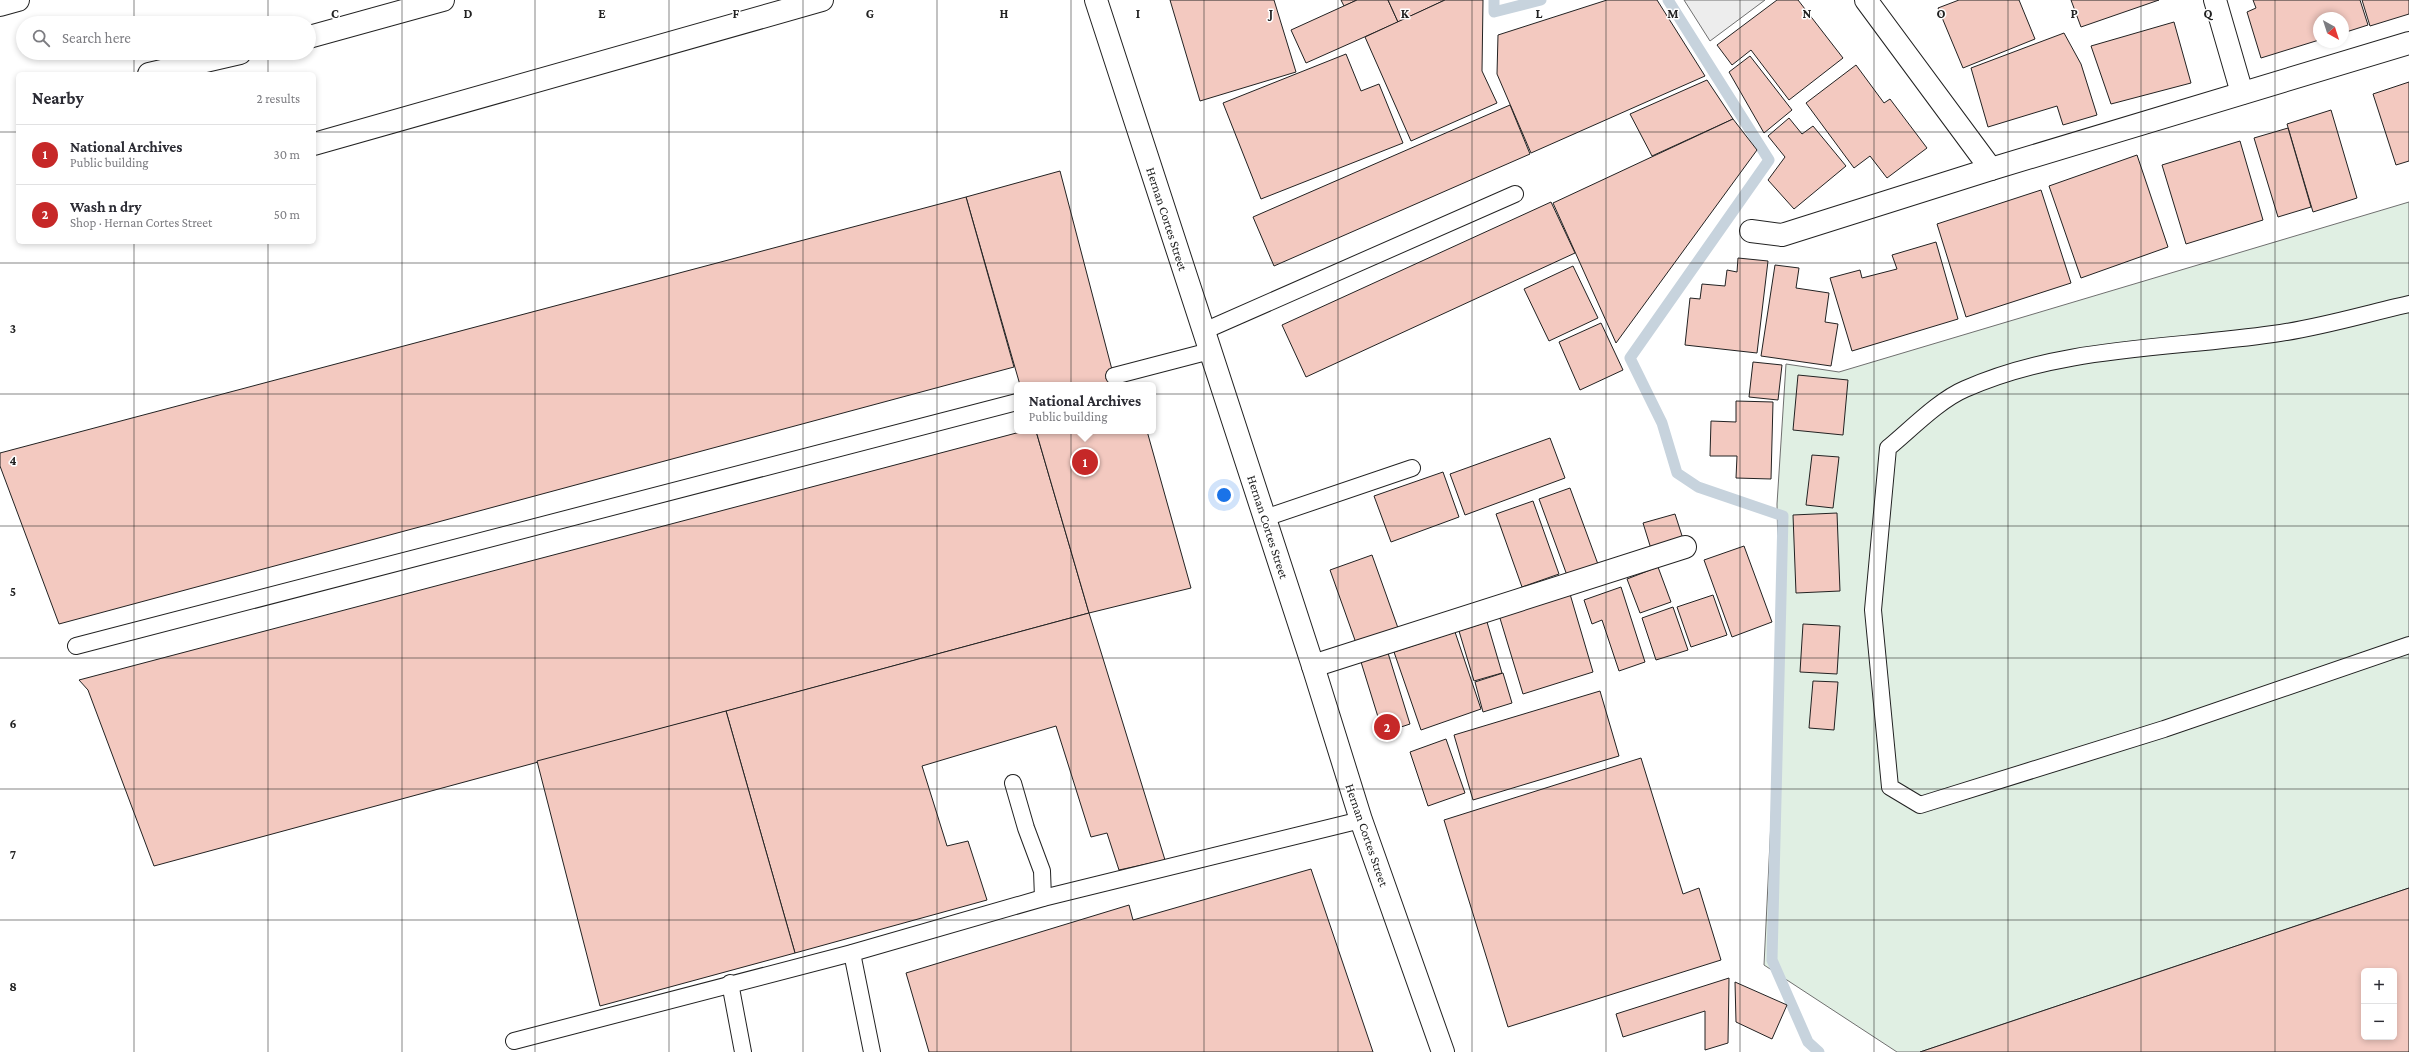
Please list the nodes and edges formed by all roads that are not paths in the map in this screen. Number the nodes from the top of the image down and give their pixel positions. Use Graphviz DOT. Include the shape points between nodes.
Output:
graph roads {
  1 [pos="18,0"];
  2 [pos="443,0"];
  3 [pos="822,0"];
  4 [pos="1096,0"];
  5 [pos="1866,0"];
  6 [pos="2215,0"];
  7 [pos="0,5"];
  8 [pos="316,35"];
  9 [pos="2409,43"];
  10 [pos="210,60"];
  11 [pos="158,72"];
  12 [pos="2242,93"];
  13 [pos="316,143"];
  14 [pos="1991,169"];
  15 [pos="1515,194"];
  16 [pos="1751,231"];
  17 [pos="2409,304"];
  18 [pos="1207,341"];
  19 [pos="1114,376"];
  20 [pos="1014,403"];
  21 [pos="1412,468"];
  22 [pos="1265,518"];
  23 [pos="1685,547"];
  24 [pos="2409,645"];
  25 [pos="76,646"];
  26 [pos="1313,666"];
  27 [pos="1013,783"];
  28 [pos="1361,820"];
  29 [pos="1043,898"];
  30 [pos="852,953"];
  31 [pos="730,983"];
  32 [pos="514,1042"];
  33 [pos="743,1052"];
  34 [pos="872,1052"];
  35 [pos="1444,1052"];
  1 -- 7 [label="street"];
  2 -- 8 [label="street"];
  3 -- 13 [label="street"];
  4 -- 18 [label="street, Hernan Cortes Street"];
  5 -- 14 [label="street"];
  6 -- 12 [label="street"];
  9 -- 12 [label="street"];
  10 -- 11 [label="street"];
  12 -- 14 [label="street"];
  14 -- 16 [label="street" via="1782,235"];
  15 -- 18 [label="lane"];
  17 -- 24 [label="lane" via="2275,334 2065,358 2009,372 1963,390 1927,415 1888,448 1873,610 1890,787 1920,805 2164,729"];
  18 -- 19 [label="lane"];
  18 -- 22 [label="street, Hernan Cortes Street"];
  20 -- 25 [label="lane"];
  21 -- 22 [label="lane"];
  22 -- 26 [label="street, Hernan Cortes Street"];
  23 -- 26 [label="street"];
  26 -- 28 [label="street, Hernan Cortes Street"];
  27 -- 29 [label="lane" via="1042,871"];
  28 -- 29 [label="lane"];
  28 -- 35 [label="street, Hernan Cortes Street"];
  29 -- 30 [label="lane"];
  30 -- 31 [label="lane"];
  30 -- 34 [label="lane"];
  31 -- 32 [label="lane"];
  31 -- 33 [label="lane"];
}
